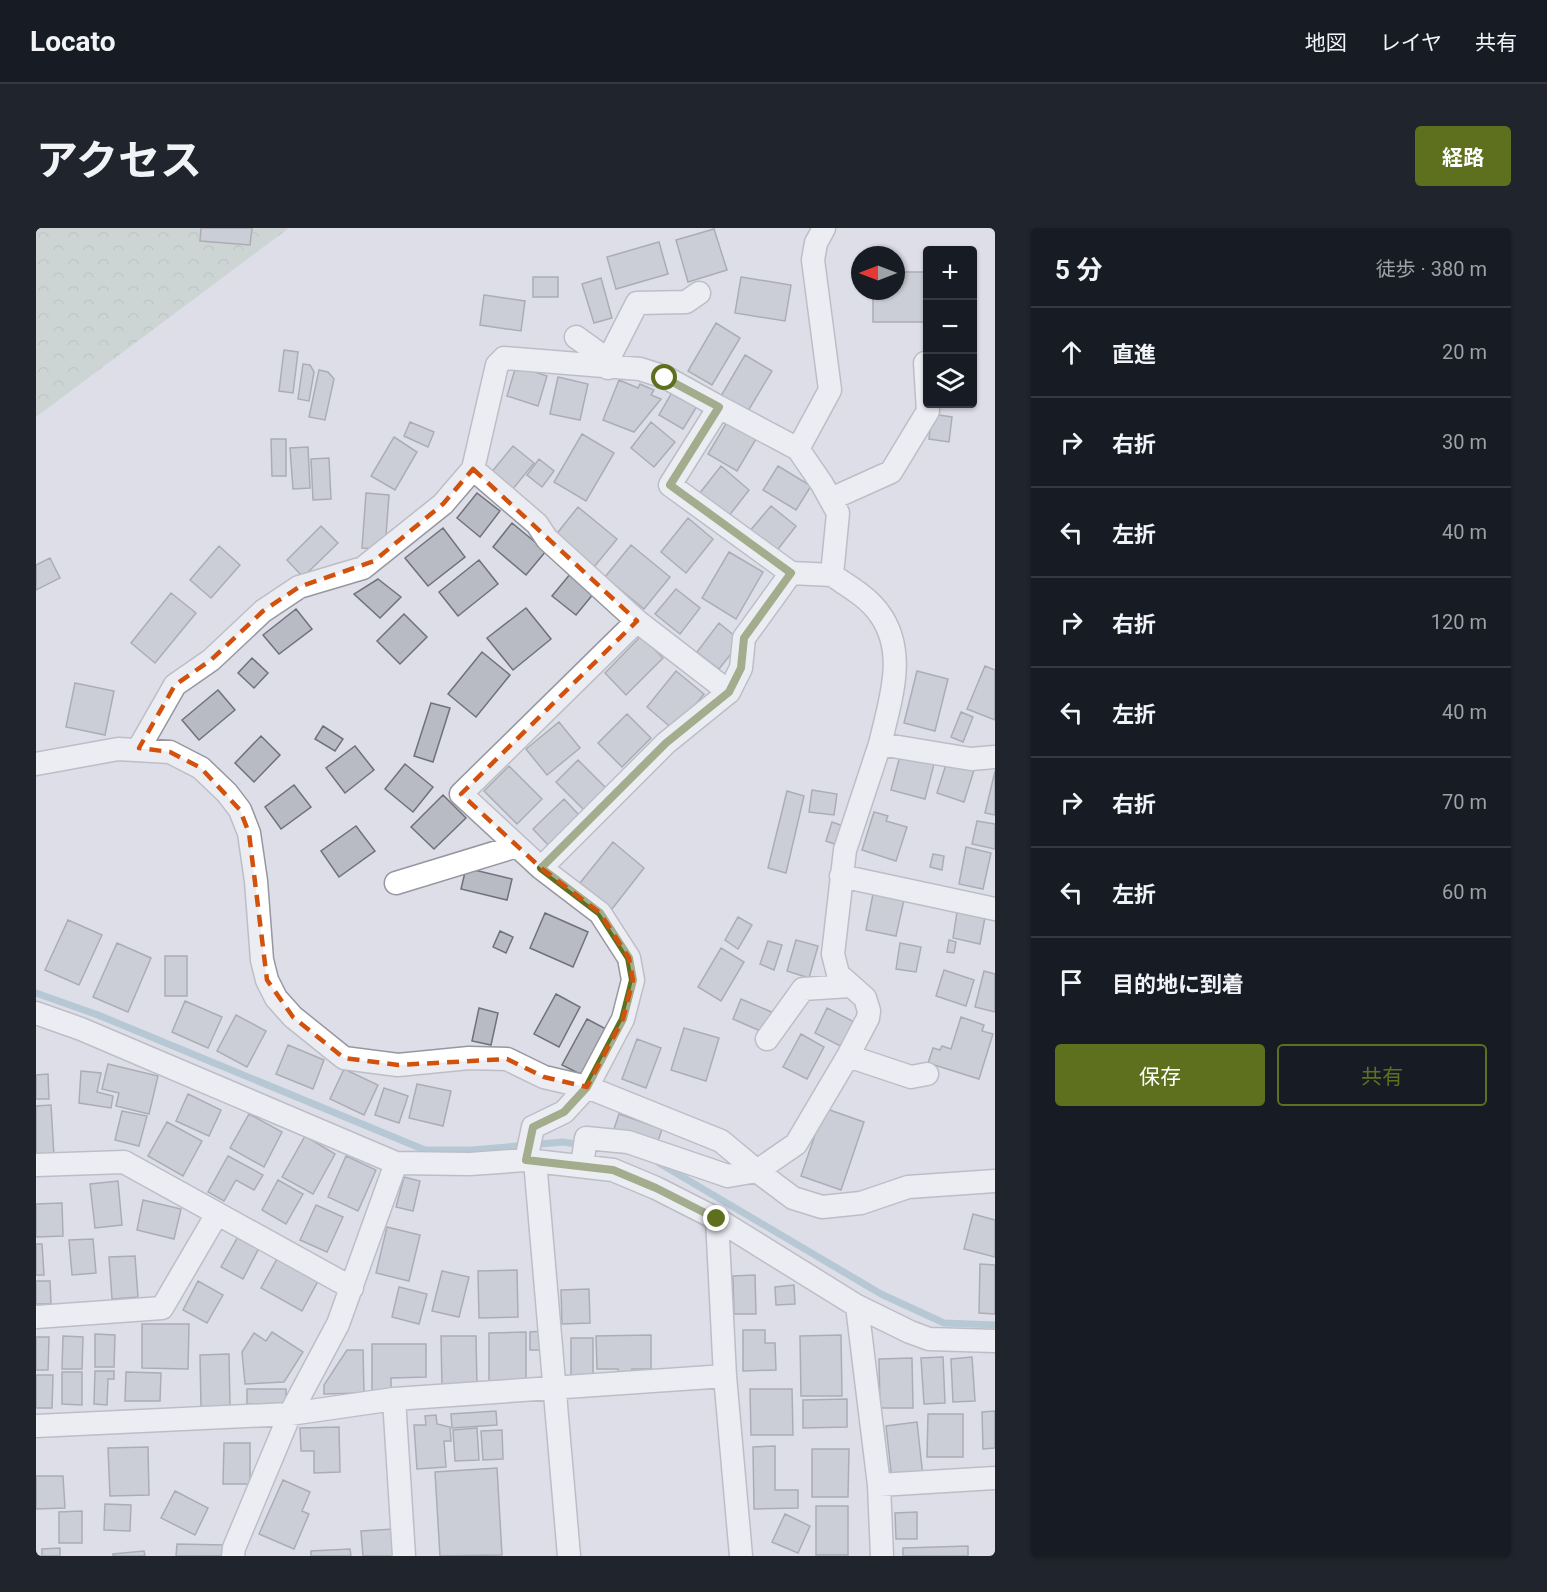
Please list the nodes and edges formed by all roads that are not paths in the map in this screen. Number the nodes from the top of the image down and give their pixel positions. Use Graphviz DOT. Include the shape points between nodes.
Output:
graph roads {
  1 [pos="824,228"];
  2 [pos="699,293"];
  3 [pos="576,337"];
  4 [pos="608,364"];
  5 [pos="719,407"];
  6 [pos="928,408"];
  7 [pos="798,449"];
  8 [pos="473,469"];
  9 [pos="831,499"];
  10 [pos="791,573"];
  11 [pos="832,575"];
  12 [pos="637,621"];
  13 [pos="729,692"];
  14 [pos="880,744"];
  15 [pos="139,748"];
  16 [pos="995,757"];
  17 [pos="36,764"];
  18 [pos="517,846"];
  19 [pos="541,868"];
  20 [pos="841,876"];
  21 [pos="396,883"];
  22 [pos="995,909"];
  23 [pos="850,986"];
  24 [pos="36,1013"];
  25 [pos="767,1039"];
  26 [pos="848,1056"];
  27 [pos="927,1074"];
  28 [pos="587,1087"];
  29 [pos="584,1153"];
  30 [pos="529,1159"];
  31 [pos="396,1163"];
  32 [pos="36,1165"];
  33 [pos="757,1171"];
  34 [pos="995,1181"];
  35 [pos="217,1214"];
  36 [pos="717,1219"];
  37 [pos="352,1288"];
  38 [pos="857,1306"];
  39 [pos="36,1317"];
  40 [pos="995,1341"];
  41 [pos="724,1376"];
  42 [pos="554,1387"];
  43 [pos="394,1399"];
  44 [pos="290,1414"];
  45 [pos="36,1426"];
  46 [pos="995,1478"];
  47 [pos="879,1485"];
  48 [pos="234,1556"];
  49 [pos="404,1556"];
  50 [pos="568,1556"];
  51 [pos="741,1556"];
  52 [pos="882,1556"];
  1 -- 7 [label="street" via="813,260 830,390"];
  2 -- 4 [label="street" via="686,302 637,303"];
  3 -- 4 [label="street"];
  4 -- 5 [label="street" via="651,372"];
  4 -- 8 [label="street" via="504,358 497,365"];
  5 -- 7 [label="street"];
  5 -- 10 [label="street" via="670,485"];
  6 -- 9 [label="street" via="891,472"];
  7 -- 9 [label="street"];
  8 -- 12 [label="street" via="537,524 547,539"];
  8 -- 15 [label="street" via="443,504 374,561 363,568 299,587 263,611 212,660 176,685"];
  9 -- 11 [label="street" via="838,513"];
  10 -- 11 [label="street"];
  10 -- 13 [label="street" via="744,638 741,668"];
  11 -- 14 [label="street" via="879,612 892,642 895,682"];
  12 -- 13 [label="street"];
  12 -- 18 [label="street" via="461,794"];
  13 -- 19 [label="street" via="666,743"];
  14 -- 16 [label="street" via="971,759"];
  14 -- 20 [label="street" via="845,850"];
  15 -- 17 [label="street"];
  15 -- 28 [label="street" via="170,752 201,768 240,810 249,833 267,980 293,1017 344,1058 398,1065 469,1058 507,1059 544,1077"];
  18 -- 19 [label="street"];
  18 -- 21 [label="street"];
  19 -- 28 [label="street" via="600,913 629,958 633,980 623,1019"];
  20 -- 22 [label="street"];
  20 -- 23 [label="street" via="834,965"];
  23 -- 25 [label="street" via="803,990"];
  23 -- 26 [label="street" via="865,998 869,1011"];
  24 -- 31 [label="street"];
  26 -- 27 [label="street" via="911,1077"];
  26 -- 33 [label="street" via="796,1144"];
  28 -- 30 [label="street" via="564,1112 536,1124 530,1131"];
  28 -- 33 [label="street" via="721,1141"];
  29 -- 30 [label="street"];
  29 -- 33 [label="street" via="628,1142 728,1176"];
  29 -- 36 [label="street"];
  30 -- 31 [label="street" via="470,1164"];
  30 -- 42 [label="street"];
  31 -- 37 [label="street"];
  32 -- 35 [label="street" via="124,1162"];
  33 -- 34 [label="street" via="793,1198 822,1207 861,1203 909,1187"];
  35 -- 37 [label="street"];
  35 -- 39 [label="street" via="162,1308"];
  36 -- 38 [label="street"];
  36 -- 41 [label="street"];
  37 -- 44 [label="street" via="338,1324"];
  38 -- 40 [label="street" via="929,1339"];
  38 -- 47 [label="street"];
  41 -- 42 [label="street"];
  41 -- 51 [label="street"];
  42 -- 43 [label="street"];
  42 -- 50 [label="street"];
  43 -- 44 [label="street"];
  43 -- 49 [label="street"];
  44 -- 45 [label="street"];
  44 -- 48 [label="street"];
  46 -- 47 [label="street"];
  47 -- 52 [label="street"];
}
